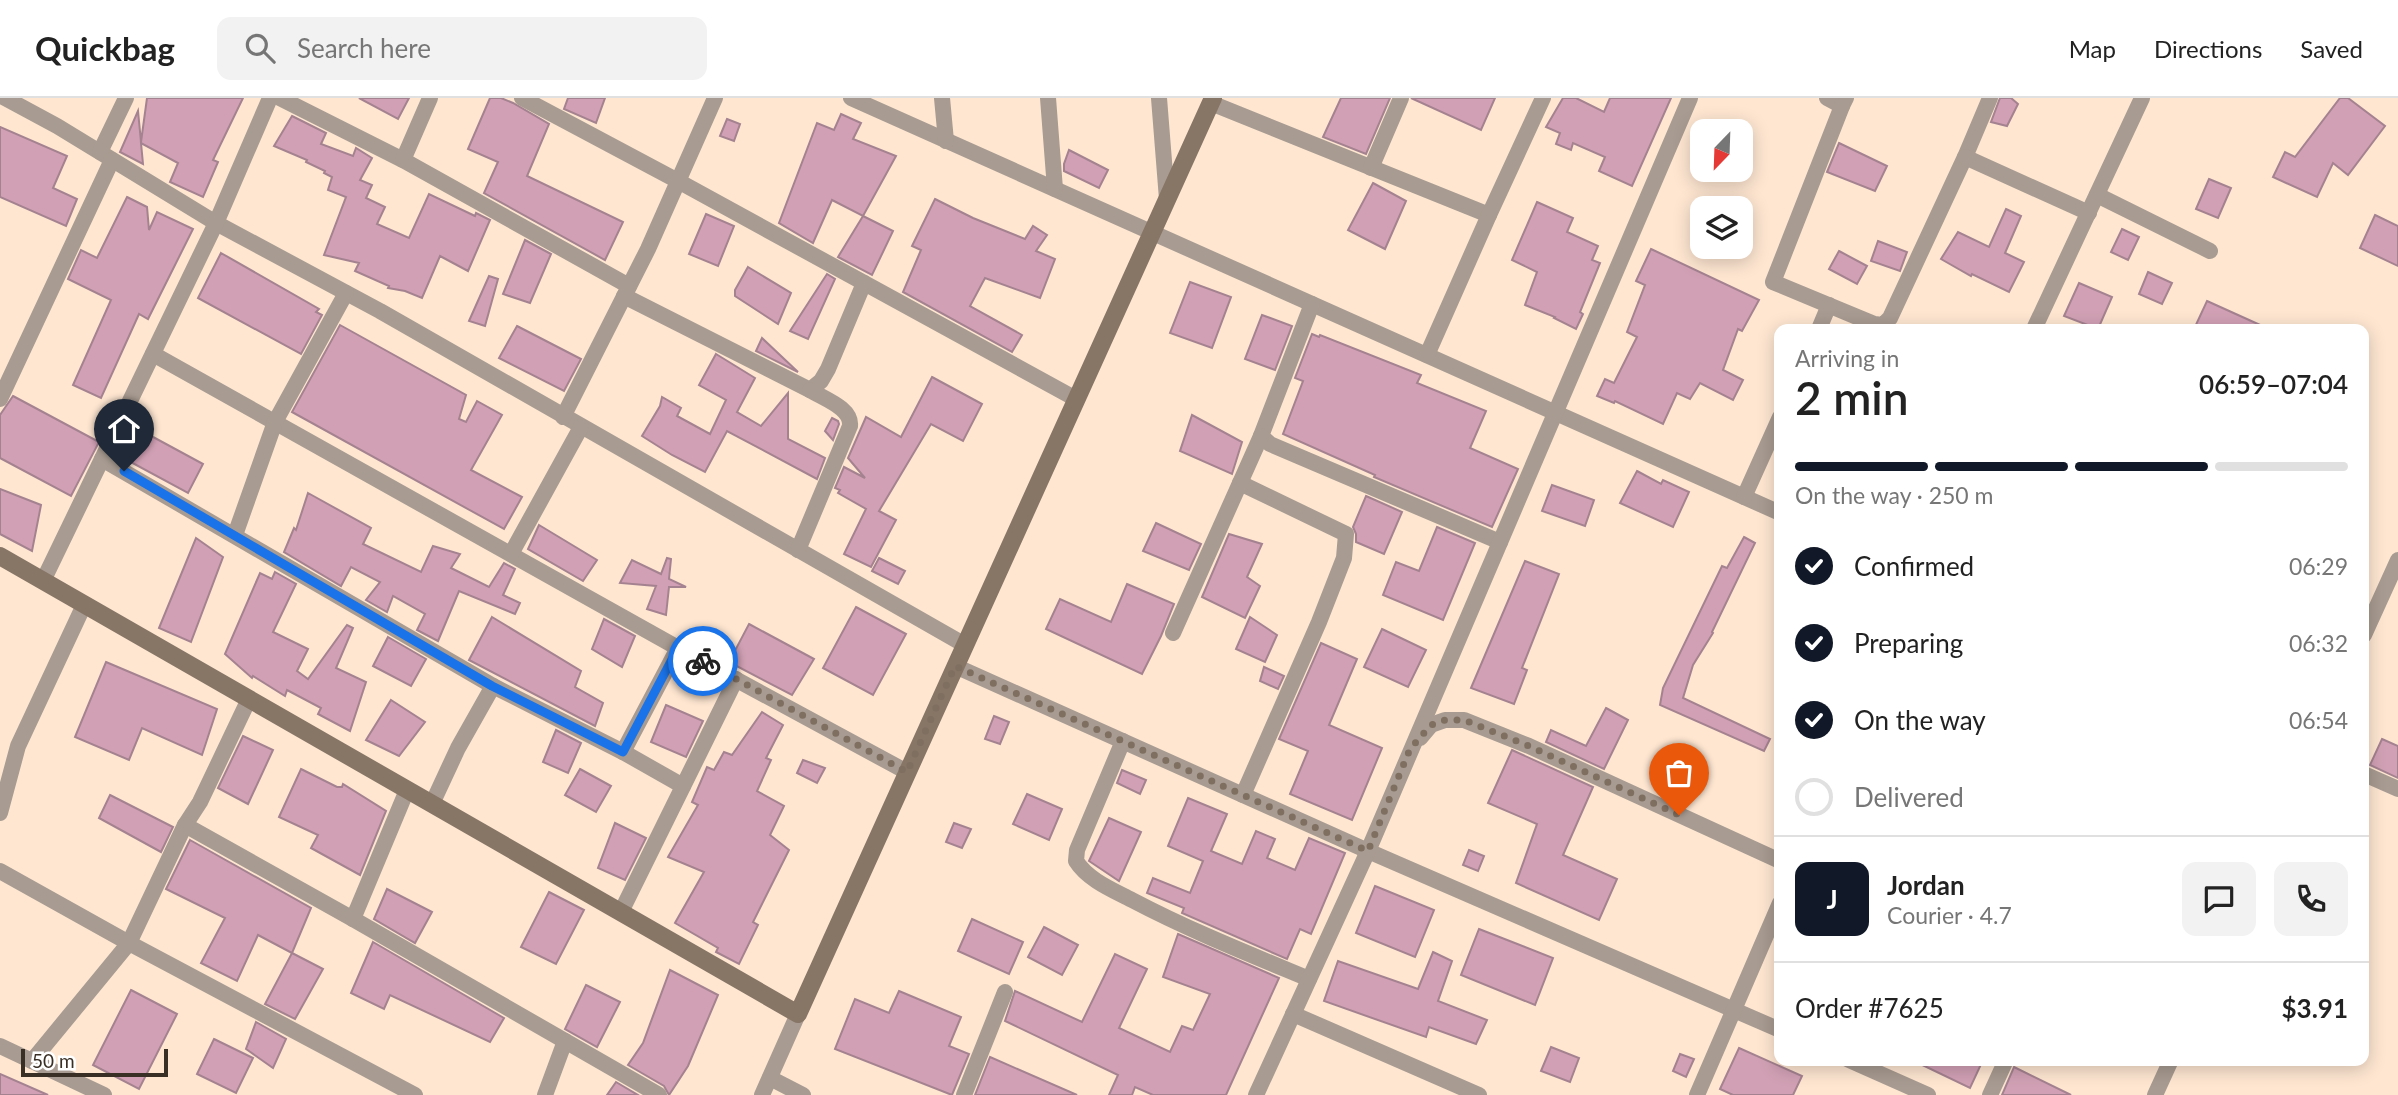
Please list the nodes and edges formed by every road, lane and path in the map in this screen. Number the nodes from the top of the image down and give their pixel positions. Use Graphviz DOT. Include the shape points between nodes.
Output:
graph roads {
  1 [pos="6,98"];
  2 [pos="126,98"];
  3 [pos="270,98"];
  4 [pos="280,98"];
  5 [pos="429,98"];
  6 [pos="522,98"];
  7 [pos="715,98"];
  8 [pos="851,98"];
  9 [pos="942,98"];
  10 [pos="1048,98"];
  11 [pos="1160,98"];
  12 [pos="1401,98"];
  13 [pos="1544,98"];
  14 [pos="1690,98"];
  15 [pos="1827,98"];
  16 [pos="1990,98"];
  17 [pos="2142,98"];
  18 [pos="1212,100"];
  19 [pos="1844,102"];
  20 [pos="551,105"];
  21 [pos="0,111"];
  22 [pos="946,141"];
  23 [pos="106,156"];
  24 [pos="1965,157"];
  25 [pos="402,160"];
  26 [pos="1371,168"];
  27 [pos="678,181"];
  28 [pos="1055,189"];
  29 [pos="2097,195"];
  30 [pos="1167,199"];
  31 [pos="2089,213"];
  32 [pos="1489,215"];
  33 [pos="216,223"];
  34 [pos="1152,232"];
  35 [pos="2210,251"];
  36 [pos="864,283"];
  37 [pos="626,291"];
  38 [pos="346,293"];
  39 [pos="1312,304"];
  40 [pos="1829,305"];
  41 [pos="1821,324"];
  42 [pos="1874,324"];
  43 [pos="1884,324"];
  44 [pos="2037,324"];
  45 [pos="153,354"];
  46 [pos="1427,355"];
  47 [pos="810,390"];
  48 [pos="0,399"];
  49 [pos="1076,399"];
  50 [pos="1556,413"];
  51 [pos="564,417"];
  52 [pos="275,422"];
  53 [pos="582,427"];
  54 [pos="1774,430"];
  55 [pos="1261,436"];
  56 [pos="102,458"];
  57 [pos="1240,483"];
  58 [pos="1744,497"];
  59 [pos="1774,510"];
  60 [pos="234,535"];
  61 [pos="1500,542"];
  62 [pos="798,550"];
  63 [pos="511,554"];
  64 [pos="0,556"];
  65 [pos="2398,560"];
  66 [pos="43,581"];
  67 [pos="85,605"];
  68 [pos="2369,624"];
  69 [pos="1173,632"];
  70 [pos="965,645"];
  71 [pos="678,648"];
  72 [pos="955,666"];
  73 [pos="736,678"];
  74 [pos="492,686"];
  75 [pos="249,699"];
  76 [pos="1123,741"];
  77 [pos="1410,749"];
  78 [pos="623,752"];
  79 [pos="907,772"];
  80 [pos="2369,776"];
  81 [pos="683,786"];
  82 [pos="2398,789"];
  83 [pos="407,790"];
  84 [pos="1243,795"];
  85 [pos="432,804"];
  86 [pos="0,813"];
  87 [pos="185,825"];
  88 [pos="1368,851"];
  89 [pos="1774,858"];
  90 [pos="0,871"];
  91 [pos="621,912"];
  92 [pos="1774,917"];
  93 [pos="353,919"];
  94 [pos="129,943"];
  95 [pos="1309,979"];
  96 [pos="1005,992"];
  97 [pos="1734,1009"];
  98 [pos="798,1013"];
  99 [pos="1293,1014"];
  100 [pos="1774,1027"];
  101 [pos="565,1041"];
  102 [pos="0,1046"];
  103 [pos="32,1060"];
  104 [pos="1863,1066"];
  105 [pos="2003,1066"];
  106 [pos="2168,1066"];
  107 [pos="770,1078"];
  108 [pos="104,1095"];
  109 [pos="415,1095"];
  110 [pos="545,1095"];
  111 [pos="659,1095"];
  112 [pos="762,1095"];
  113 [pos="803,1095"];
  114 [pos="964,1095"];
  115 [pos="1255,1095"];
  116 [pos="1479,1095"];
  117 [pos="1697,1095"];
  118 [pos="1927,1095"];
  119 [pos="1990,1095"];
  120 [pos="2155,1095"];
  1 -- 21 [label="street"];
  1 -- 23 [label="street"];
  2 -- 23 [label="street"];
  3 -- 33 [label="street"];
  4 -- 25 [label="street"];
  5 -- 25 [label="street"];
  6 -- 20 [label="street"];
  7 -- 27 [label="street"];
  8 -- 22 [label="street"];
  9 -- 22 [label="street"];
  10 -- 28 [label="street"];
  11 -- 30 [label="street"];
  12 -- 26 [label="street"];
  13 -- 32 [label="street"];
  14 -- 50 [label="street"];
  15 -- 19 [label="street"];
  16 -- 24 [label="street"];
  17 -- 29 [label="street"];
  18 -- 26 [label="street"];
  18 -- 30 [label="street"];
  19 -- 40 [label="street" via="1773,282"];
  20 -- 27 [label="street"];
  22 -- 28 [label="street"];
  23 -- 33 [label="street"];
  23 -- 48 [label="street"];
  24 -- 31 [label="street"];
  24 -- 43 [label="street"];
  25 -- 37 [label="street"];
  26 -- 32 [label="street"];
  27 -- 36 [label="street"];
  27 -- 37 [label="street"];
  28 -- 34 [label="street"];
  29 -- 31 [label="street"];
  29 -- 35 [label="street"];
  30 -- 34 [label="street"];
  31 -- 44 [label="street"];
  32 -- 46 [label="street"];
  33 -- 38 [label="street"];
  33 -- 45 [label="street"];
  34 -- 39 [label="street"];
  34 -- 49 [label="street"];
  36 -- 47 [label="street" via="828,369"];
  36 -- 49 [label="street"];
  37 -- 47 [label="street"];
  37 -- 51 [label="street"];
  38 -- 51 [label="street"];
  38 -- 52 [label="street"];
  39 -- 46 [label="street"];
  39 -- 55 [label="street"];
  40 -- 41 [label="street"];
  40 -- 42 [label="street"];
  45 -- 52 [label="street"];
  45 -- 56 [label="street"];
  46 -- 50 [label="street"];
  47 -- 62 [label="street" via="846,411 850,426"];
  49 -- 70 [label="street"];
  50 -- 58 [label="street"];
  50 -- 61 [label="street"];
  51 -- 53 [label="street"];
  52 -- 60 [label="street"];
  52 -- 63 [label="street"];
  53 -- 62 [label="street"];
  53 -- 63 [label="street"];
  54 -- 58 [label="street"];
  55 -- 57 [label="street"];
  55 -- 61 [label="street" via="1270,444"];
  56 -- 60 [label="street"];
  56 -- 66 [label="street"];
  57 -- 69 [label="street"];
  57 -- 84 [label="street" via="1346,534 1344,558 1319,622"];
  58 -- 59 [label="street"];
  60 -- 74 [label="street"];
  61 -- 77 [label="street"];
  62 -- 70 [label="street"];
  63 -- 71 [label="street"];
  64 -- 66 [label="street"];
  65 -- 68 [label="street"];
  66 -- 67 [label="street"];
  67 -- 75 [label="street"];
  67 -- 86 [label="street" via="18,746"];
  70 -- 72 [label="street"];
  71 -- 73 [label="street"];
  71 -- 78 [label="street"];
  72 -- 76 [label="street"];
  72 -- 79 [label="street"];
  73 -- 79 [label="street"];
  73 -- 81 [label="street"];
  74 -- 78 [label="street"];
  74 -- 85 [label="street"];
  75 -- 83 [label="street"];
  75 -- 87 [label="street"];
  76 -- 84 [label="street"];
  76 -- 95 [label="street" via="1077,850 1076,861 1082,871 1175,923"];
  77 -- 88 [label="street"];
  77 -- 89 [label="street" via="1431,725 1464,720"];
  78 -- 81 [label="street"];
  79 -- 98 [label="street"];
  80 -- 82 [label="street"];
  81 -- 91 [label="street"];
  83 -- 85 [label="street"];
  83 -- 93 [label="street"];
  84 -- 88 [label="street"];
  85 -- 91 [label="street"];
  87 -- 93 [label="street"];
  87 -- 94 [label="street"];
  88 -- 95 [label="street"];
  88 -- 97 [label="street"];
  90 -- 94 [label="street"];
  91 -- 98 [label="street"];
  92 -- 97 [label="street"];
  93 -- 101 [label="street"];
  94 -- 103 [label="street"];
  94 -- 109 [label="street"];
  95 -- 99 [label="street"];
  96 -- 114 [label="street"];
  97 -- 100 [label="street"];
  97 -- 117 [label="street"];
  98 -- 107 [label="street"];
  99 -- 115 [label="street"];
  99 -- 116 [label="street"];
  101 -- 110 [label="street"];
  101 -- 111 [label="street"];
  102 -- 103 [label="street"];
  103 -- 108 [label="street"];
  104 -- 118 [label="street"];
  105 -- 119 [label="street"];
  106 -- 120 [label="street"];
  107 -- 112 [label="street"];
  107 -- 113 [label="street"];
}
